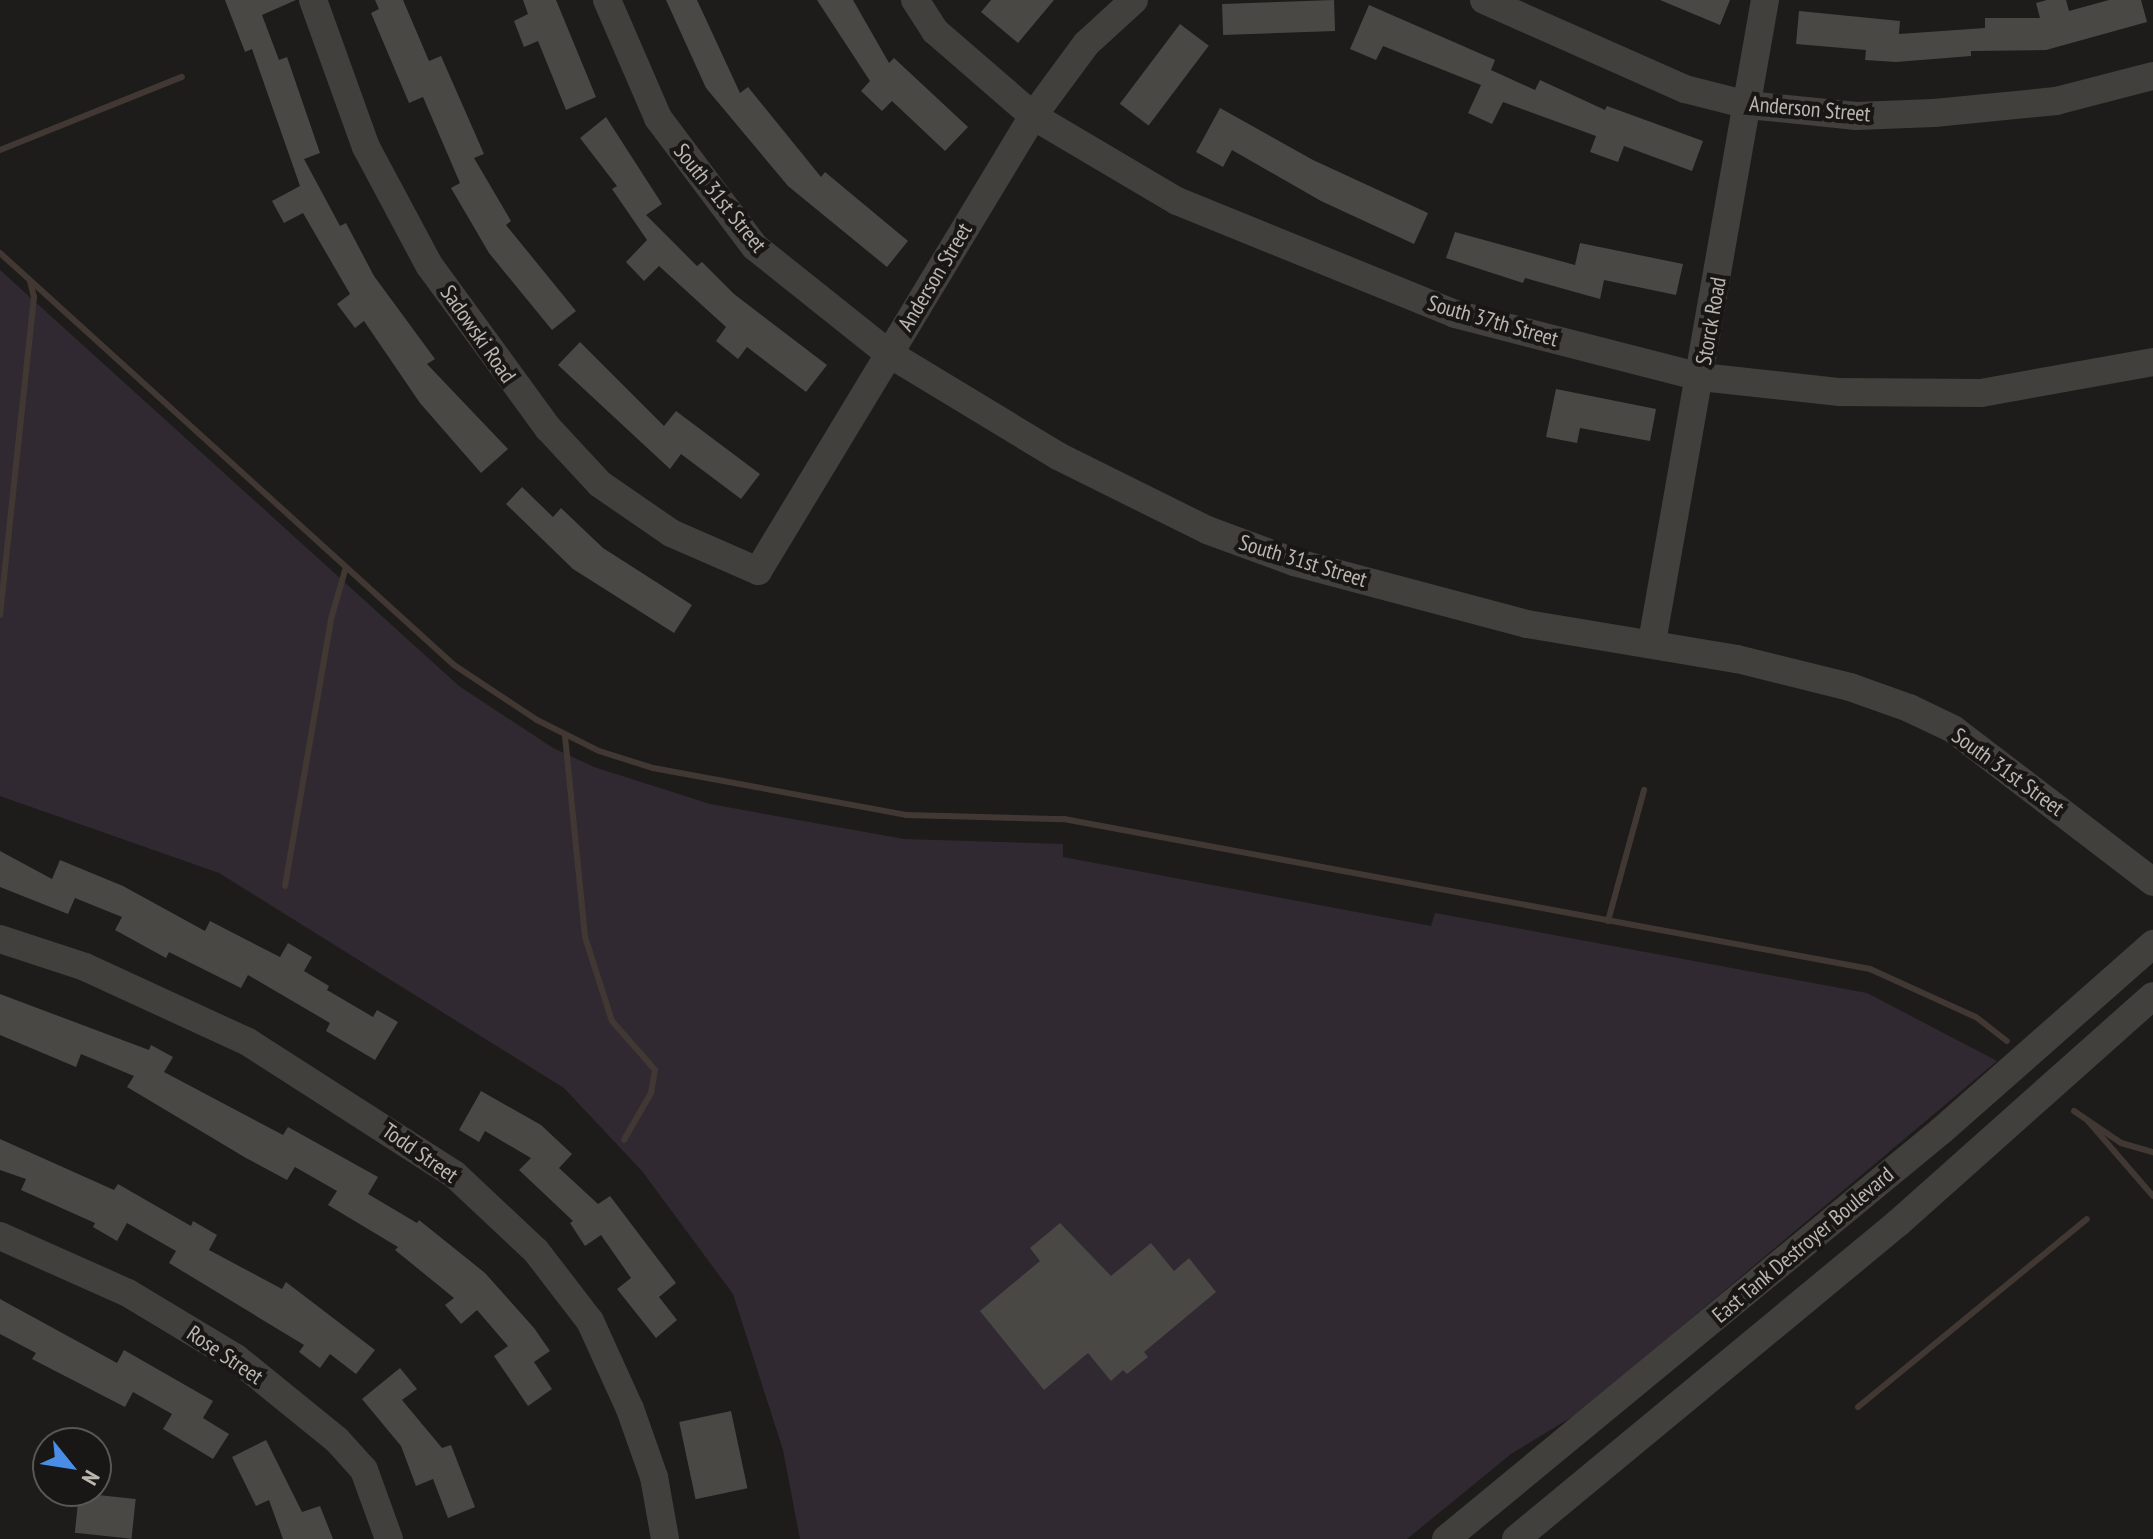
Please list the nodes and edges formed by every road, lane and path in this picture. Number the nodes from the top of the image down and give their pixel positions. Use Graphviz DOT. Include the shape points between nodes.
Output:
graph roads {
  1 [pos="313,0"];
  2 [pos="607,0"];
  3 [pos="915,0"];
  4 [pos="1134,0"];
  5 [pos="1484,0"];
  6 [pos="1765,0"];
  7 [pos="2153,76"];
  8 [pos="1748,105"];
  9 [pos="1033,116"];
  10 [pos="888,353"];
  11 [pos="2153,362"];
  12 [pos="1701,377"];
  13 [pos="758,571"];
  14 [pos="1652,642"];
  15 [pos="2153,882"];
  16 [pos="0,939"];
  17 [pos="2153,944"];
  18 [pos="2153,996"];
  19 [pos="0,1236"];
  20 [pos="389,1539"];
  21 [pos="665,1539"];
  22 [pos="1446,1539"];
  23 [pos="1516,1539"];
  1 -- 13 [label="street, Sadowski Road" via="366,147 429,265 548,428 600,484 671,533"];
  2 -- 10 [label="street, South 31st Street" via="658,118 745,235 822,304"];
  3 -- 9 [label="street, South 37th Street" via="935,31"];
  4 -- 9 [label="street, Anderson Street" via="1086,44"];
  5 -- 8 [label="street, Anderson Street" via="1685,89"];
  6 -- 8 [label="street, Storck Road"];
  7 -- 8 [label="street, Anderson Street" via="2056,101 1934,113 1856,116"];
  8 -- 12 [label="street, Storck Road"];
  9 -- 10 [label="street, Anderson Street"];
  9 -- 12 [label="street, South 37th Street" via="1177,201 1290,250 1455,314"];
  10 -- 13 [label="street, Anderson Street"];
  10 -- 14 [label="street, South 31st Street" via="1058,456 1207,530 1294,562 1527,624"];
  11 -- 12 [label="street, South 37th Street" via="2045,385 1926,396"];
  12 -- 14 [label="street, Storck Road"];
  14 -- 15 [label="street, South 31st Street" via="1850,687 1953,729"];
  16 -- 21 [label="street, Todd Street" via="85,967 248,1042 454,1174 536,1251 590,1321 654,1477"];
  17 -- 22 [label="street, East Tank Destroyer Boulevard" via="1941,1131"];
  18 -- 23 [label="street, East Tank Destroyer Boulevard" via="1898,1223"];
  19 -- 20 [label="street, Rose Street" via="128,1293 236,1358 355,1460"];
}
